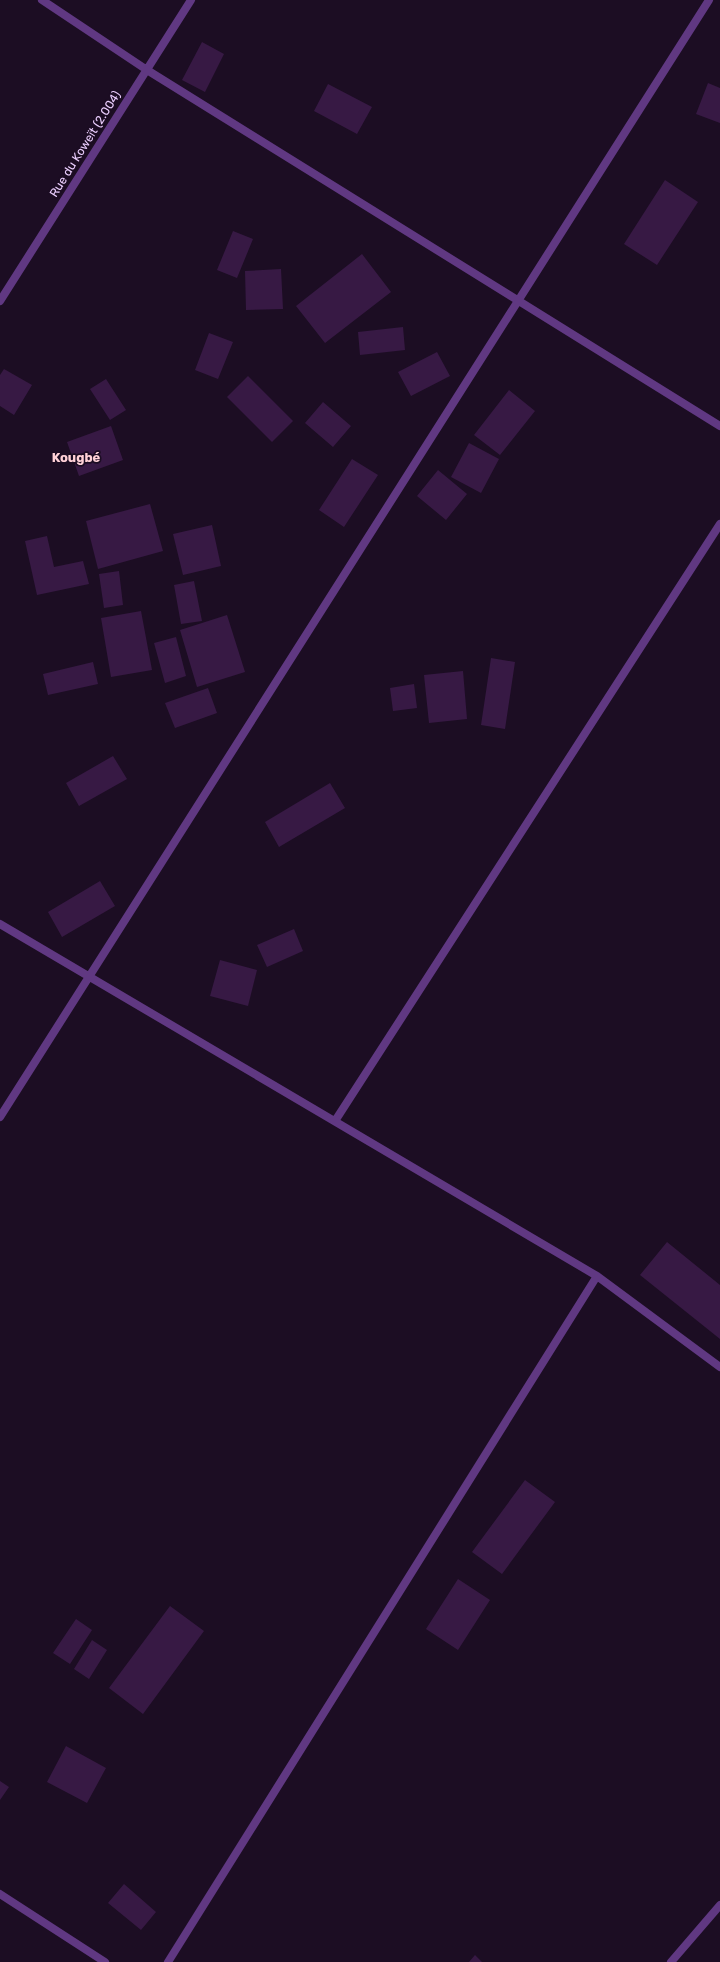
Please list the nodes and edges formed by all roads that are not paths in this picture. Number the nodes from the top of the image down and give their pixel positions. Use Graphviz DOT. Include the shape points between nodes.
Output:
graph roads {
  1 [pos="42,0"];
  2 [pos="191,0"];
  3 [pos="710,0"];
  4 [pos="146,70"];
  5 [pos="0,301"];
  6 [pos="518,301"];
  7 [pos="720,426"];
  8 [pos="720,524"];
  9 [pos="0,924"];
  10 [pos="90,976"];
  11 [pos="0,1117"];
  12 [pos="334,1121"];
  13 [pos="597,1276"];
  14 [pos="720,1367"];
  15 [pos="0,1894"];
  16 [pos="720,1904"];
  17 [pos="105,1962"];
  18 [pos="168,1962"];
  19 [pos="671,1962"];
  1 -- 4 [label="street"];
  2 -- 4 [label="street, Rue du Koweït (2.004)"];
  3 -- 6 [label="street"];
  4 -- 5 [label="street, Rue du Koweït (2.004)"];
  4 -- 6 [label="street"];
  6 -- 7 [label="street"];
  6 -- 10 [label="street"];
  8 -- 12 [label="street"];
  9 -- 10 [label="street"];
  10 -- 11 [label="street"];
  10 -- 12 [label="street"];
  12 -- 13 [label="street"];
  13 -- 14 [label="street"];
  13 -- 18 [label="street"];
  15 -- 17 [label="street"];
  16 -- 19 [label="street"];
}
